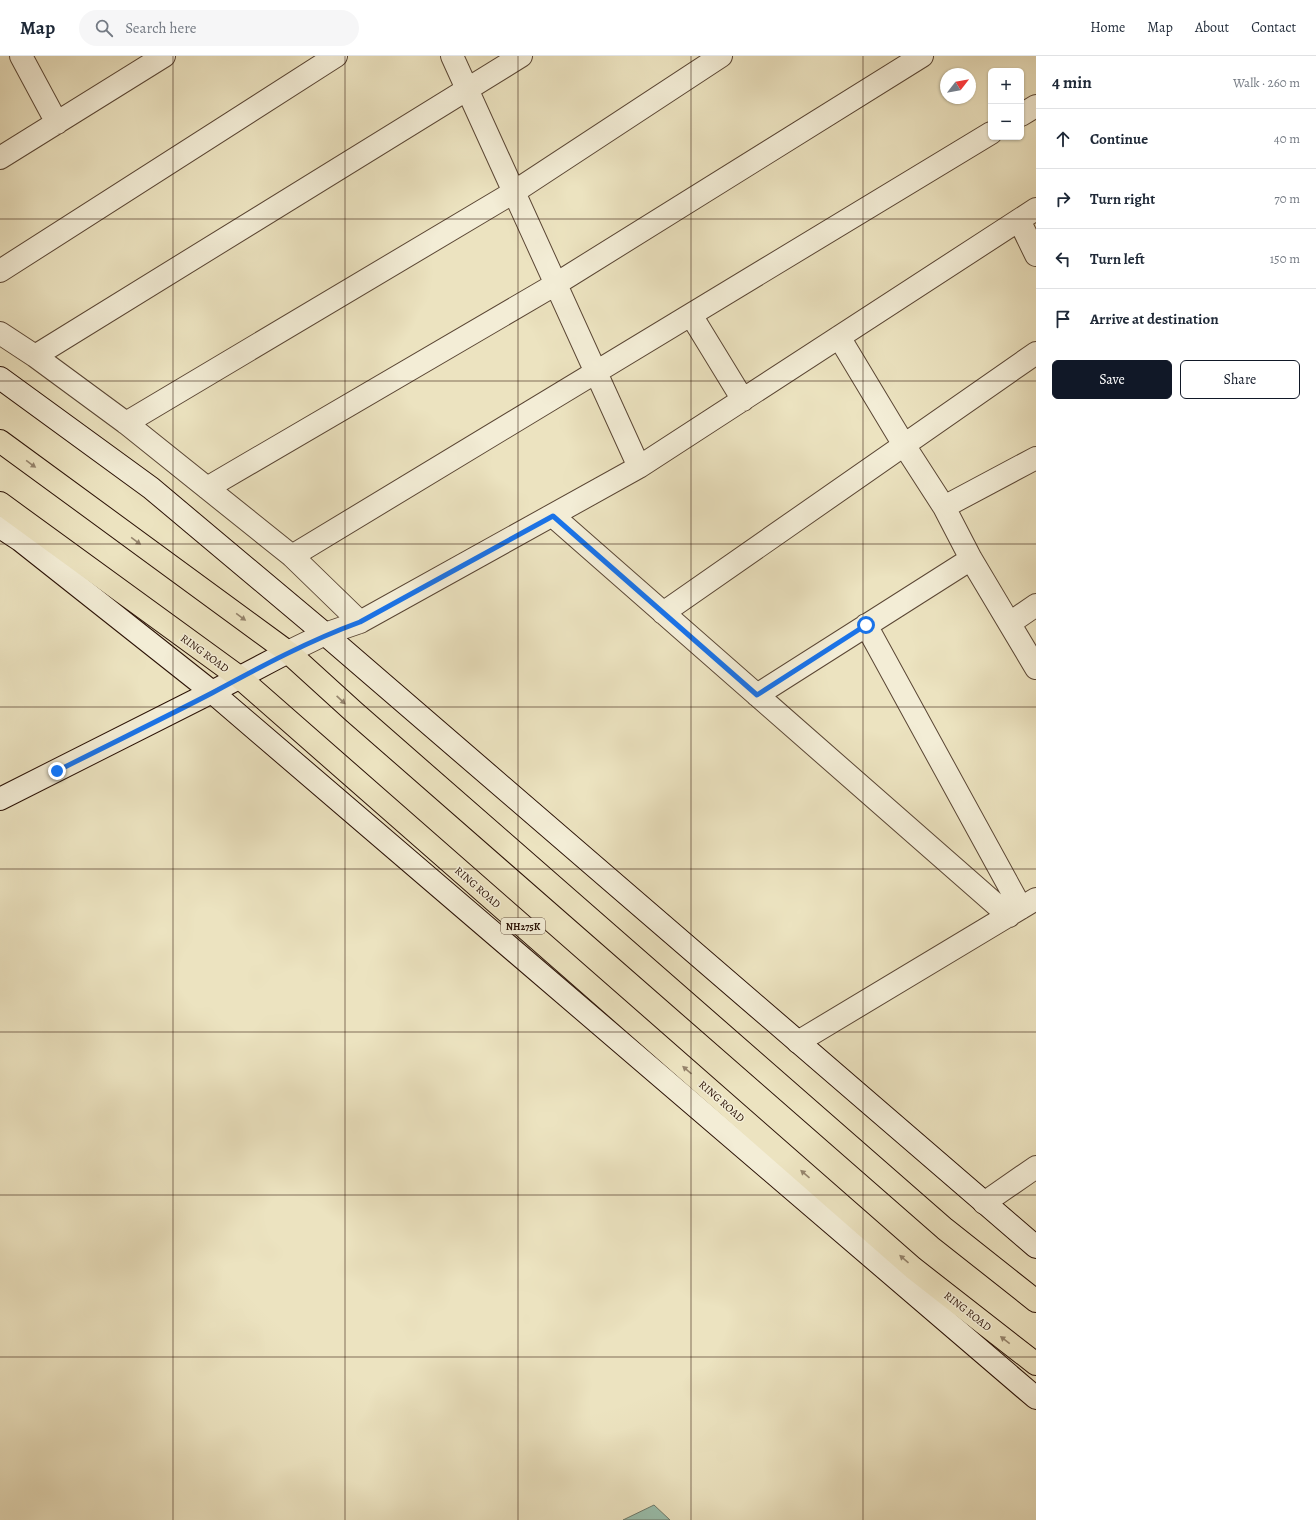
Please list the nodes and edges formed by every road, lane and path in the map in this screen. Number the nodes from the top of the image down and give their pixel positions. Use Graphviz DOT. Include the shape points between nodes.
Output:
graph roads {
  1 [pos="21,56"];
  2 [pos="164,56"];
  3 [pos="336,56"];
  4 [pos="452,56"];
  5 [pos="521,56"];
  6 [pos="721,56"];
  7 [pos="922,56"];
  8 [pos="142,62"];
  9 [pos="467,88"];
  10 [pos="1036,106"];
  11 [pos="1024,113"];
  12 [pos="57,123"];
  13 [pos="988,135"];
  14 [pos="0,158"];
  15 [pos="514,192"];
  16 [pos="1028,214"];
  17 [pos="1036,255"];
  18 [pos="0,271"];
  19 [pos="556,284"];
  20 [pos="691,315"];
  21 [pos="0,333"];
  22 [pos="839,337"];
  23 [pos="1036,353"];
  24 [pos="35,356"];
  25 [pos="596,373"];
  26 [pos="0,378"];
  27 [pos="743,400"];
  28 [pos="126,424"];
  29 [pos="0,441"];
  30 [pos="904,445"];
  31 [pos="1036,458"];
  32 [pos="640,467"];
  33 [pos="207,488"];
  34 [pos="0,503"];
  35 [pos="944,507"];
  36 [pos="553,516"];
  37 [pos="0,527"];
  38 [pos="292,556"];
  39 [pos="972,559"];
  40 [pos="1036,605"];
  41 [pos="663,613"];
  42 [pos="360,622"];
  43 [pos="1010,623"];
  44 [pos="866,625"];
  45 [pos="326,634"];
  46 [pos="288,652"];
  47 [pos="1036,668"];
  48 [pos="239,677"];
  49 [pos="212,692"];
  50 [pos="757,695"];
  51 [pos="0,799"];
  52 [pos="1022,908"];
  53 [pos="798,1042"];
  54 [pos="1036,1167"];
  55 [pos="984,1203"];
  56 [pos="1036,1247"];
  57 [pos="1036,1301"];
  58 [pos="1036,1364"];
  59 [pos="1036,1398"];
  1 -- 12 [label="street"];
  2 -- 8 [label="street"];
  3 -- 18 [label="street"];
  4 -- 9 [label="street"];
  5 -- 9 [label="street"];
  6 -- 15 [label="street"];
  7 -- 19 [label="street"];
  8 -- 12 [label="street"];
  9 -- 15 [label="street"];
  9 -- 24 [label="street"];
  10 -- 11 [label="street"];
  12 -- 14 [label="street"];
  13 -- 20 [label="street"];
  15 -- 19 [label="street"];
  15 -- 28 [label="street"];
  16 -- 17 [label="street"];
  16 -- 22 [label="street"];
  19 -- 25 [label="street"];
  19 -- 33 [label="street"];
  20 -- 25 [label="street"];
  20 -- 27 [label="street"];
  21 -- 24 [label="street"];
  22 -- 27 [label="street"];
  22 -- 30 [label="street"];
  23 -- 30 [label="street"];
  24 -- 28 [label="street"];
  25 -- 32 [label="street"];
  25 -- 38 [label="street"];
  26 -- 45 [label="street" via="151,488"];
  27 -- 32 [label="street"];
  28 -- 33 [label="street"];
  29 -- 46 [label="highway, one-way"];
  30 -- 35 [label="street"];
  30 -- 41 [label="street"];
  31 -- 35 [label="street"];
  32 -- 36 [label="street"];
  33 -- 38 [label="street"];
  34 -- 48 [label="highway, RING ROAD / NH275K"];
  35 -- 39 [label="street"];
  36 -- 41 [label="street"];
  36 -- 42 [label="street"];
  37 -- 49 [label="street" via="20,540"];
  38 -- 42 [label="street"];
  39 -- 43 [label="street"];
  39 -- 44 [label="street"];
  40 -- 43 [label="street"];
  41 -- 50 [label="street"];
  42 -- 45 [label="street"];
  43 -- 47 [label="street"];
  44 -- 50 [label="street"];
  44 -- 52 [label="street"];
  45 -- 46 [label="street"];
  45 -- 53 [label="street"];
  46 -- 48 [label="street"];
  46 -- 57 [label="highway, one-way" via="927,1214"];
  48 -- 49 [label="street"];
  58 -- 48 [label="highway, RING ROAD / NH275K, one-way" via="914,1268"];
  49 -- 51 [label="street"];
  49 -- 59 [label="street"];
  50 -- 52 [label="street"];
  52 -- 53 [label="street"];
  53 -- 55 [label="street"];
  54 -- 55 [label="street"];
  55 -- 56 [label="street"];
}
